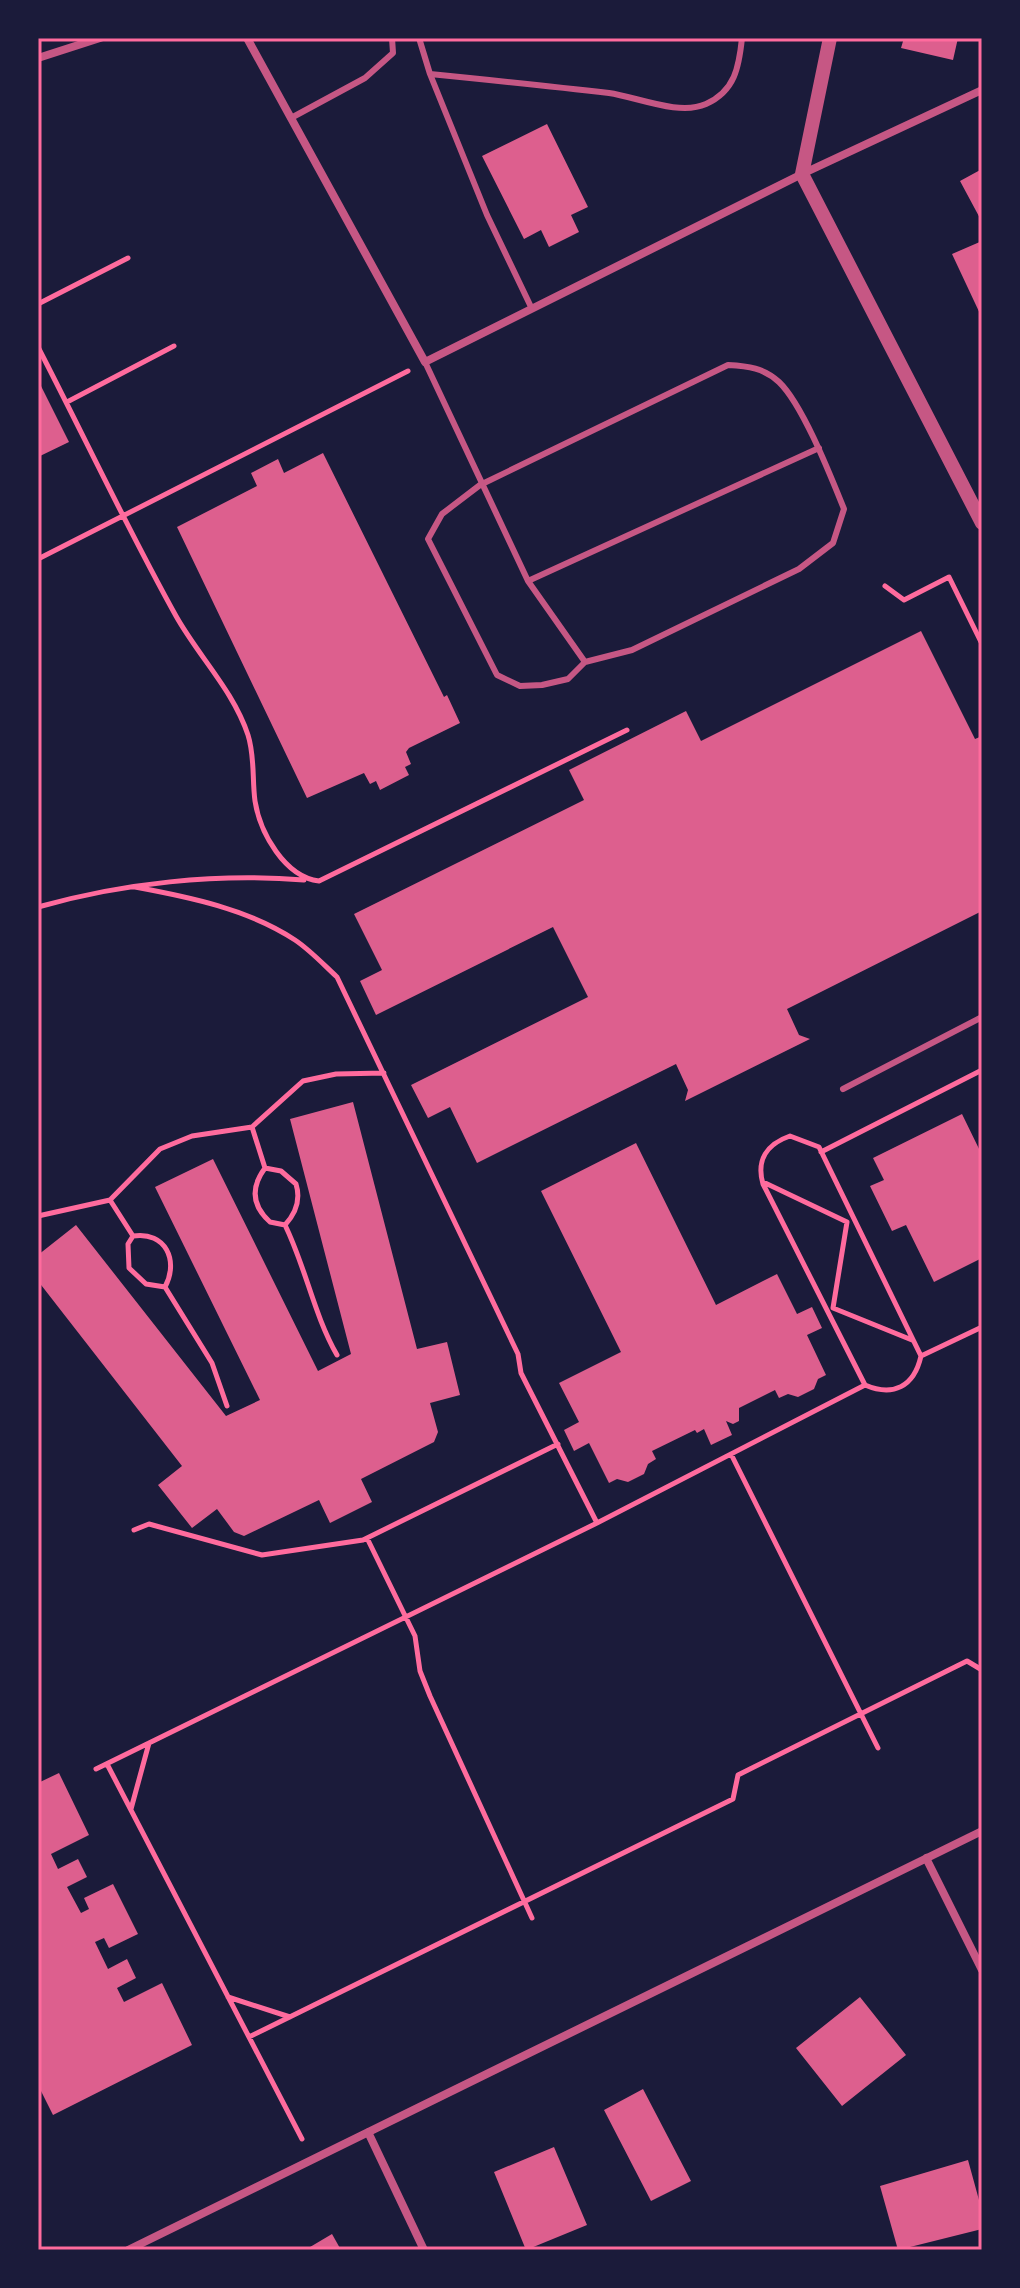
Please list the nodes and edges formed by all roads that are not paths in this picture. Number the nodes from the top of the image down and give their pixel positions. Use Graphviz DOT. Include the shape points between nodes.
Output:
graph roads {
  1 [pos="100,38"];
  2 [pos="247,38"];
  3 [pos="392,38"];
  4 [pos="419,38"];
  5 [pos="742,38"];
  6 [pos="830,38"];
  7 [pos="38,58"];
  8 [pos="430,74"];
  9 [pos="982,90"];
  10 [pos="291,118"];
  11 [pos="802,174"];
  12 [pos="532,309"];
  13 [pos="425,362"];
  14 [pos="819,448"];
  15 [pos="480,485"];
  16 [pos="982,523"];
  17 [pos="528,581"];
  18 [pos="585,662"];
  19 [pos="982,1017"];
  20 [pos="843,1089"];
  21 [pos="982,1831"];
  22 [pos="926,1858"];
  23 [pos="982,1970"];
  24 [pos="368,2132"];
  25 [pos="128,2250"];
  26 [pos="424,2250"];
  1 -- 7 [label="street"];
  2 -- 10 [label="street"];
  3 -- 10 [label="lane" via="393,53 375,70"];
  4 -- 8 [label="lane"];
  5 -- 8 [label="lane" via="739,70 728,87 703,106 685,108 612,93"];
  6 -- 11 [label="street"];
  8 -- 12 [label="lane"];
  9 -- 11 [label="street"];
  10 -- 13 [label="street"];
  11 -- 12 [label="street"];
  11 -- 16 [label="street"];
  12 -- 13 [label="street"];
  13 -- 15 [label="lane"];
  14 -- 15 [label="lane" via="780,383 755,366 728,365"];
  14 -- 17 [label="lane"];
  14 -- 18 [label="lane" via="844,509 833,543 799,569 646,644"];
  15 -- 17 [label="lane"];
  15 -- 18 [label="lane" via="442,514 428,539 497,675 520,686 542,685 568,679"];
  17 -- 18 [label="lane"];
  19 -- 20 [label="lane"];
  21 -- 22 [label="street"];
  22 -- 23 [label="street"];
  22 -- 24 [label="street"];
  24 -- 25 [label="street"];
  24 -- 26 [label="street"];
}
